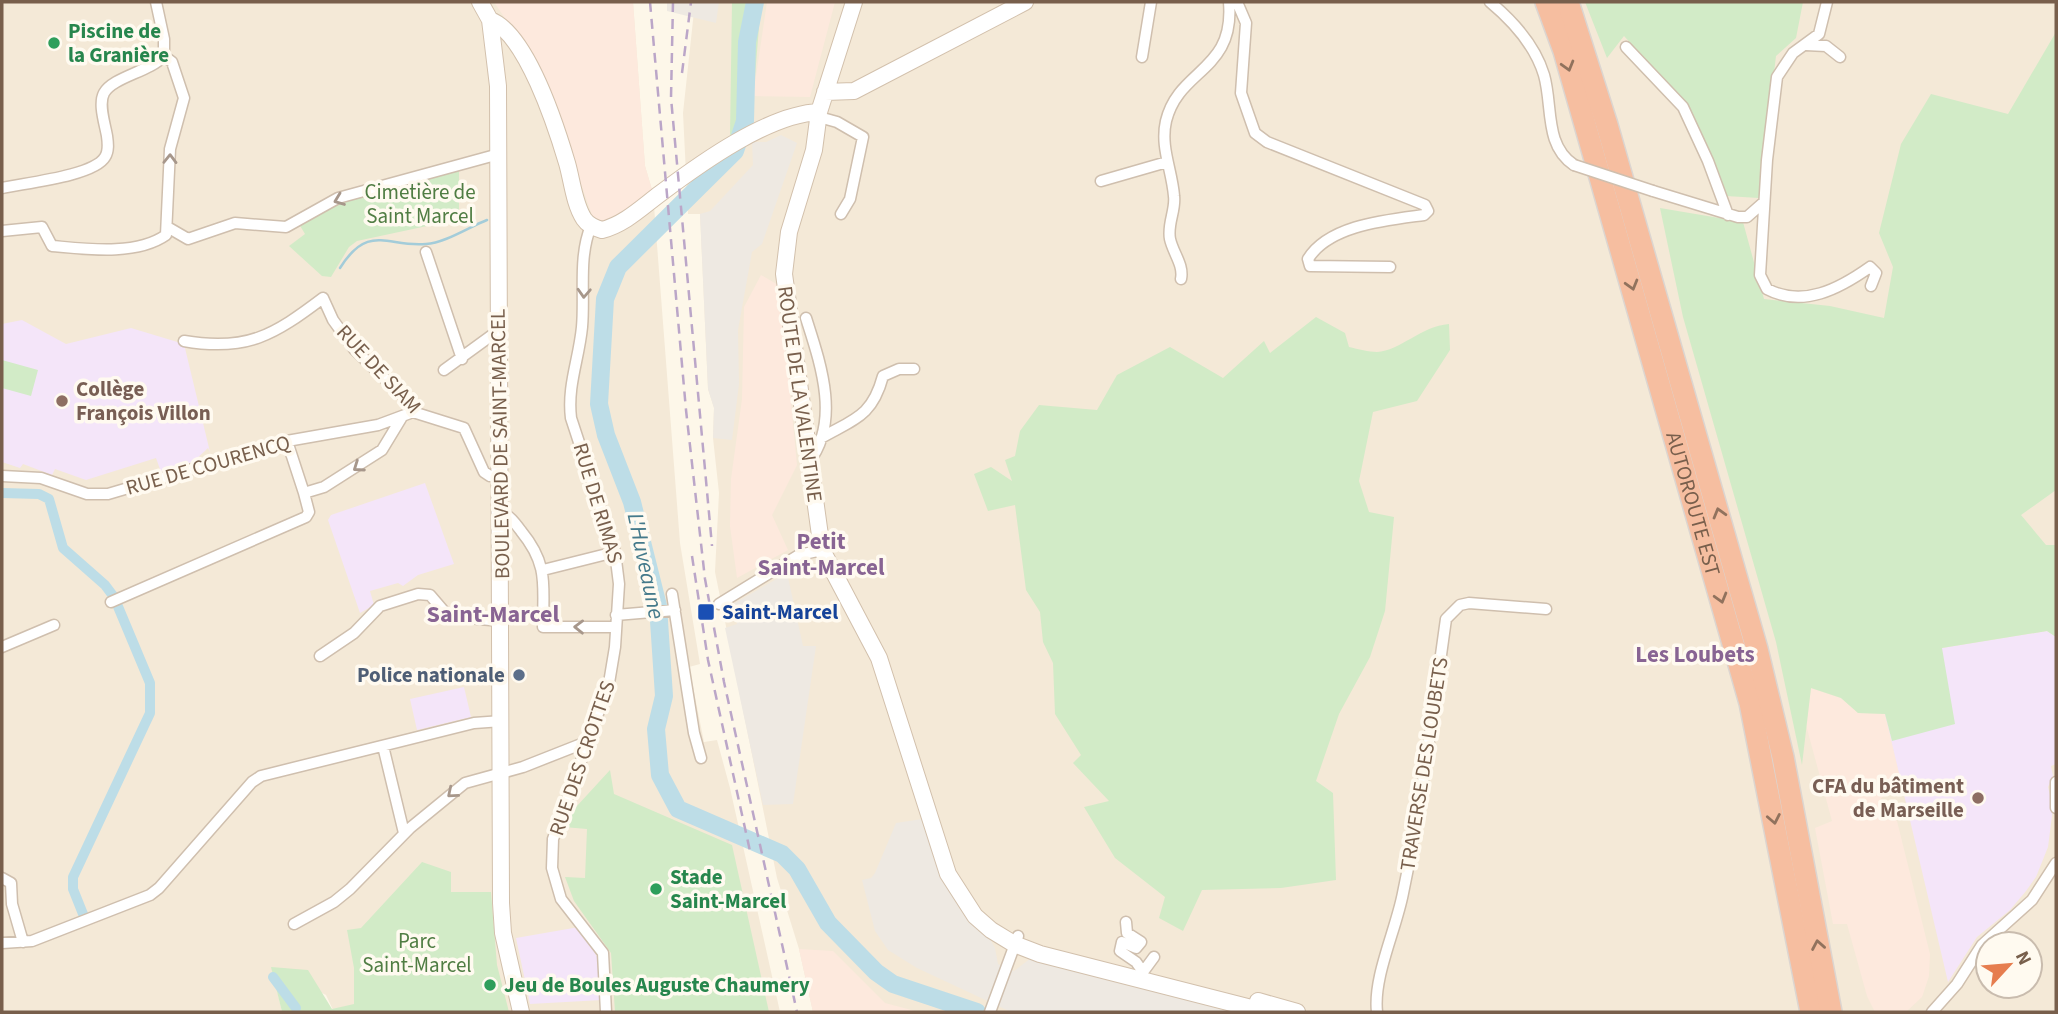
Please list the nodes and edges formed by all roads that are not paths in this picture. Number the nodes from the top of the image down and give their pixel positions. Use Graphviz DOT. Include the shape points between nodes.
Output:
graph roads {
  1 [pos="156,2"];
  2 [pos="480,2"];
  3 [pos="854,2"];
  4 [pos="1025,2"];
  5 [pos="1151,2"];
  6 [pos="1229,2"];
  7 [pos="1237,2"];
  8 [pos="1490,2"];
  9 [pos="1546,2"];
  10 [pos="1568,2"];
  11 [pos="1827,2"];
  12 [pos="490,20"];
  13 [pos="1806,45"];
  14 [pos="1626,47"];
  15 [pos="164,56"];
  16 [pos="1142,57"];
  17 [pos="1840,57"];
  18 [pos="830,73"];
  19 [pos="866,83"];
  20 [pos="825,92"];
  21 [pos="818,119"];
  22 [pos="499,154"];
  23 [pos="1167,162"];
  24 [pos="1101,181"];
  25 [pos="2,188"];
  26 [pos="1764,202"];
  27 [pos="841,214"];
  28 [pos="1728,215"];
  29 [pos="592,226"];
  30 [pos="169,228"];
  31 [pos="2,230"];
  32 [pos="426,252"];
  33 [pos="1390,267"];
  34 [pos="1181,279"];
  35 [pos="1871,286"];
  36 [pos="806,318"];
  37 [pos="499,330"];
  38 [pos="184,341"];
  39 [pos="462,359"];
  40 [pos="914,369"];
  41 [pos="444,370"];
  42 [pos="407,414"];
  43 [pos="821,438"];
  44 [pos="288,441"];
  45 [pos="808,462"];
  46 [pos="2,476"];
  47 [pos="501,477"];
  48 [pos="304,494"];
  49 [pos="501,512"];
  50 [pos="822,550"];
  51 [pos="603,555"];
  52 [pos="543,570"];
  53 [pos="672,594"];
  54 [pos="115,600"];
  55 [pos="719,604"];
  56 [pos="1546,609"];
  57 [pos="672,610"];
  58 [pos="616,615"];
  59 [pos="501,621"];
  60 [pos="54,625"];
  61 [pos="614,628"];
  62 [pos="2,647"];
  63 [pos="320,656"];
  64 [pos="502,721"];
  65 [pos="589,741"];
  66 [pos="383,746"];
  67 [pos="701,758"];
  68 [pos="502,773"];
  69 [pos="2056,782"];
  70 [pos="2056,808"];
  71 [pos="407,830"];
  72 [pos="2056,863"];
  73 [pos="2,878"];
  74 [pos="1126,922"];
  75 [pos="295,924"];
  76 [pos="1016,940"];
  77 [pos="23,942"];
  78 [pos="2,943"];
  79 [pos="1154,957"];
  80 [pos="1099,965"];
  81 [pos="1143,972"];
  82 [pos="1120,975"];
  83 [pos="992,1007"];
  84 [pos="521,1012"];
  85 [pos="606,1012"];
  86 [pos="1268,1012"];
  87 [pos="1297,1012"];
  88 [pos="1377,1012"];
  89 [pos="1811,1012"];
  90 [pos="1831,1012"];
  91 [pos="1932,1012"];
  1 -- 15 [label="street"];
  2 -- 12 [label="street, BOULEVARD DE SAINT-MARCEL"];
  3 -- 18 [label="street, ROUTE DE LA VALENTINE"];
  4 -- 19 [label="street"];
  5 -- 16 [label="street"];
  6 -- 23 [label="street" via="1227,42 1169,113 1164,137"];
  7 -- 33 [label="street" via="1245,23 1241,93 1255,133 1267,142 1425,205 1429,211 1334,236 1314,248 1310,266"];
  8 -- 28 [label="street, bridge" via="1514,23 1544,75 1555,140 1563,156 1574,165"];
  9 -- 89 [label="highway, AUTOROUTE EST, one-way" via="1659,377 1750,703"];
  90 -- 10 [label="highway, AUTOROUTE EST, one-way" via="1783,757 1757,649"];
  11 -- 13 [label="street" via="1819,34"];
  12 -- 22 [label="street, BOULEVARD DE SAINT-MARCEL" via="498,86"];
  12 -- 29 [label="street" via="506,29 536,76 580,212"];
  13 -- 17 [label="street" via="1826,46"];
  13 -- 26 [label="street" via="1784,62 1777,77"];
  14 -- 28 [label="street" via="1683,107"];
  15 -- 25 [label="street" via="104,93 108,150 101,162 78,172"];
  30 -- 15 [label="street, one-way" via="170,149 183,90 172,62"];
  18 -- 19 [label="street" via="848,83"];
  18 -- 20 [label="street, ROUTE DE LA VALENTINE"];
  19 -- 20 [label="street" via="854,91"];
  20 -- 21 [label="street, ROUTE DE LA VALENTINE"];
  21 -- 27 [label="street" via="837,122 863,137 850,200"];
  21 -- 29 [label="street" via="755,134 723,148 622,223 602,230"];
  21 -- 45 [label="street, ROUTE DE LA VALENTINE" via="789,232 784,274"];
  22 -- 30 [label="street, one-way" via="338,198 286,227 235,222 188,239"];
  22 -- 37 [label="street, BOULEVARD DE SAINT-MARCEL"];
  23 -- 24 [label="street"];
  23 -- 34 [label="street" via="1175,198 1169,235 1183,271"];
  26 -- 28 [label="street" via="1747,217"];
  26 -- 35 [label="street" via="1760,275 1767,289 1791,298 1810,296 1840,286 1870,267 1876,273"];
  29 -- 58 [label="street, RUE DE RIMAS, one-way" via="584,243 582,325 569,402 618,563"];
  30 -- 31 [label="street" via="161,238 100,250 52,246 42,227"];
  32 -- 39 [label="street"];
  36 -- 43 [label="street" via="825,383"];
  37 -- 39 [label="street"];
  37 -- 47 [label="street, BOULEVARD DE SAINT-MARCEL"];
  38 -- 42 [label="street, RUE DE SIAM" via="246,344 272,334 323,298 354,349 403,396"];
  39 -- 41 [label="street"];
  40 -- 43 [label="street" via="883,376 869,409"];
  42 -- 44 [label="street, RUE DE COURENCQ" via="378,425"];
  42 -- 47 [label="street, RUE DE SIAM" via="464,428 484,472"];
  42 -- 48 [label="street, one-way" via="382,450 324,487"];
  43 -- 45 [label="street"];
  44 -- 46 [label="street, RUE DE COURENCQ" via="108,494 87,494 41,478"];
  44 -- 48 [label="street"];
  45 -- 50 [label="street, ROUTE DE LA VALENTINE"];
  47 -- 49 [label="street, BOULEVARD DE SAINT-MARCEL"];
  48 -- 54 [label="street" via="306,517"];
  49 -- 52 [label="street" via="539,555"];
  49 -- 59 [label="street, BOULEVARD DE SAINT-MARCEL"];
  50 -- 55 [label="street" via="797,556"];
  50 -- 76 [label="street, ROUTE DE LA VALENTINE" via="879,658 940,857 960,895 991,930"];
  51 -- 52 [label="street"];
  61 -- 52 [label="street, one-way" via="543,627"];
  53 -- 57 [label="street"];
  56 -- 88 [label="street, TRAVERSE DES LOUBETS" via="1469,603 1446,619 1419,814 1398,921 1378,985"];
  57 -- 58 [label="street"];
  57 -- 67 [label="street"];
  58 -- 61 [label="street, RUE DES CROTTES"];
  59 -- 63 [label="street" via="448,615 430,594 418,594 380,606 354,633"];
  59 -- 64 [label="street, BOULEVARD DE SAINT-MARCEL"];
  60 -- 62 [label="street"];
  61 -- 65 [label="street, RUE DES CROTTES" via="609,683"];
  64 -- 66 [label="street" via="474,723"];
  64 -- 68 [label="street, BOULEVARD DE SAINT-MARCEL"];
  65 -- 68 [label="street"];
  65 -- 85 [label="street, RUE DES CROTTES" via="553,839 552,868 561,899 603,953"];
  66 -- 71 [label="street"];
  66 -- 77 [label="street" via="255,779 159,888 92,920"];
  68 -- 71 [label="street, one-way" via="465,783"];
  68 -- 84 [label="street, BOULEVARD DE SAINT-MARCEL" via="502,917"];
  69 -- 70 [label="street"];
  71 -- 75 [label="street" via="334,902"];
  72 -- 91 [label="street" via="2032,900 1982,944 1957,984"];
  73 -- 77 [label="street" via="11,883"];
  74 -- 81 [label="street" via="1126,933 1142,942 1136,948 1122,942 1120,951"];
  76 -- 80 [label="street, ROUTE DE LA VALENTINE"];
  76 -- 83 [label="street"];
  77 -- 78 [label="street"];
  79 -- 81 [label="street"];
  80 -- 81 [label="street, ROUTE DE LA VALENTINE"];
  80 -- 82 [label="street, ROUTE DE LA VALENTINE"];
  81 -- 82 [label="street"];
  81 -- 87 [label="street, ROUTE DE LA VALENTINE"];
  82 -- 86 [label="street, ROUTE DE LA VALENTINE"];
}
